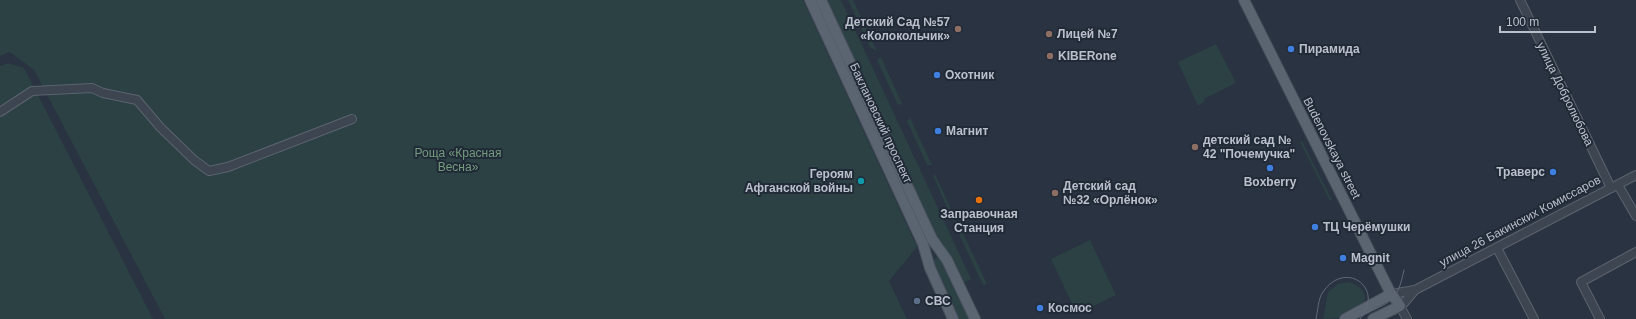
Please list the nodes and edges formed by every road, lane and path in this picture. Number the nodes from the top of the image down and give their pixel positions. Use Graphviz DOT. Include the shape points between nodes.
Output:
graph roads {
  1 [pos="810,0"];
  2 [pos="821,0"];
  3 [pos="1244,0"];
  4 [pos="1520,0"];
  5 [pos="0,112"];
  6 [pos="352,119"];
  7 [pos="1636,175"];
  8 [pos="1615,186"];
  9 [pos="1636,216"];
  10 [pos="1497,248"];
  11 [pos="940,252"];
  12 [pos="1636,252"];
  13 [pos="927,258"];
  14 [pos="1415,290"];
  15 [pos="1391,294"];
  16 [pos="1400,306"];
  17 [pos="953,319"];
  18 [pos="975,319"];
  19 [pos="1345,319"];
  20 [pos="1373,319"];
  21 [pos="1407,319"];
  22 [pos="1534,319"];
  23 [pos="1600,319"];
  1 -- 13 [label="main road, Баклановский проспект" via="923,244"];
  2 -- 11 [label="main road, Баклановский проспект"];
  3 -- 15 [label="main road, Budenovskaya street"];
  4 -- 8 [label="street, улица Добролюбова"];
  5 -- 6 [label="street" via="32,91 92,88 137,100 160,127 209,171 228,167"];
  7 -- 8 [label="street, улица 26 Бакинских Комиссаров"];
  8 -- 9 [label="street, улица Добролюбова"];
  8 -- 10 [label="street, улица 26 Бакинских Комиссаров"];
  10 -- 14 [label="street, улица 26 Бакинских Комиссаров"];
  10 -- 22 [label="street"];
  11 -- 13 [label="street"];
  11 -- 18 [label="main road, Баклановский проспект"];
  12 -- 23 [label="street" via="1581,282"];
  13 -- 17 [label="main road, Баклановский проспект"];
  14 -- 15 [label="street, улица 26 Бакинских Комиссаров"];
  14 -- 16 [label="street, улица 26 Бакинских Комиссаров"];
  15 -- 16 [label="main road, Budenovskaya street"];
  15 -- 19 [label="main road, улица 26 Бакинских Комиссаров"];
  16 -- 20 [label="main road, улица 26 Бакинских Комиссаров"];
  16 -- 21 [label="street"];
}
